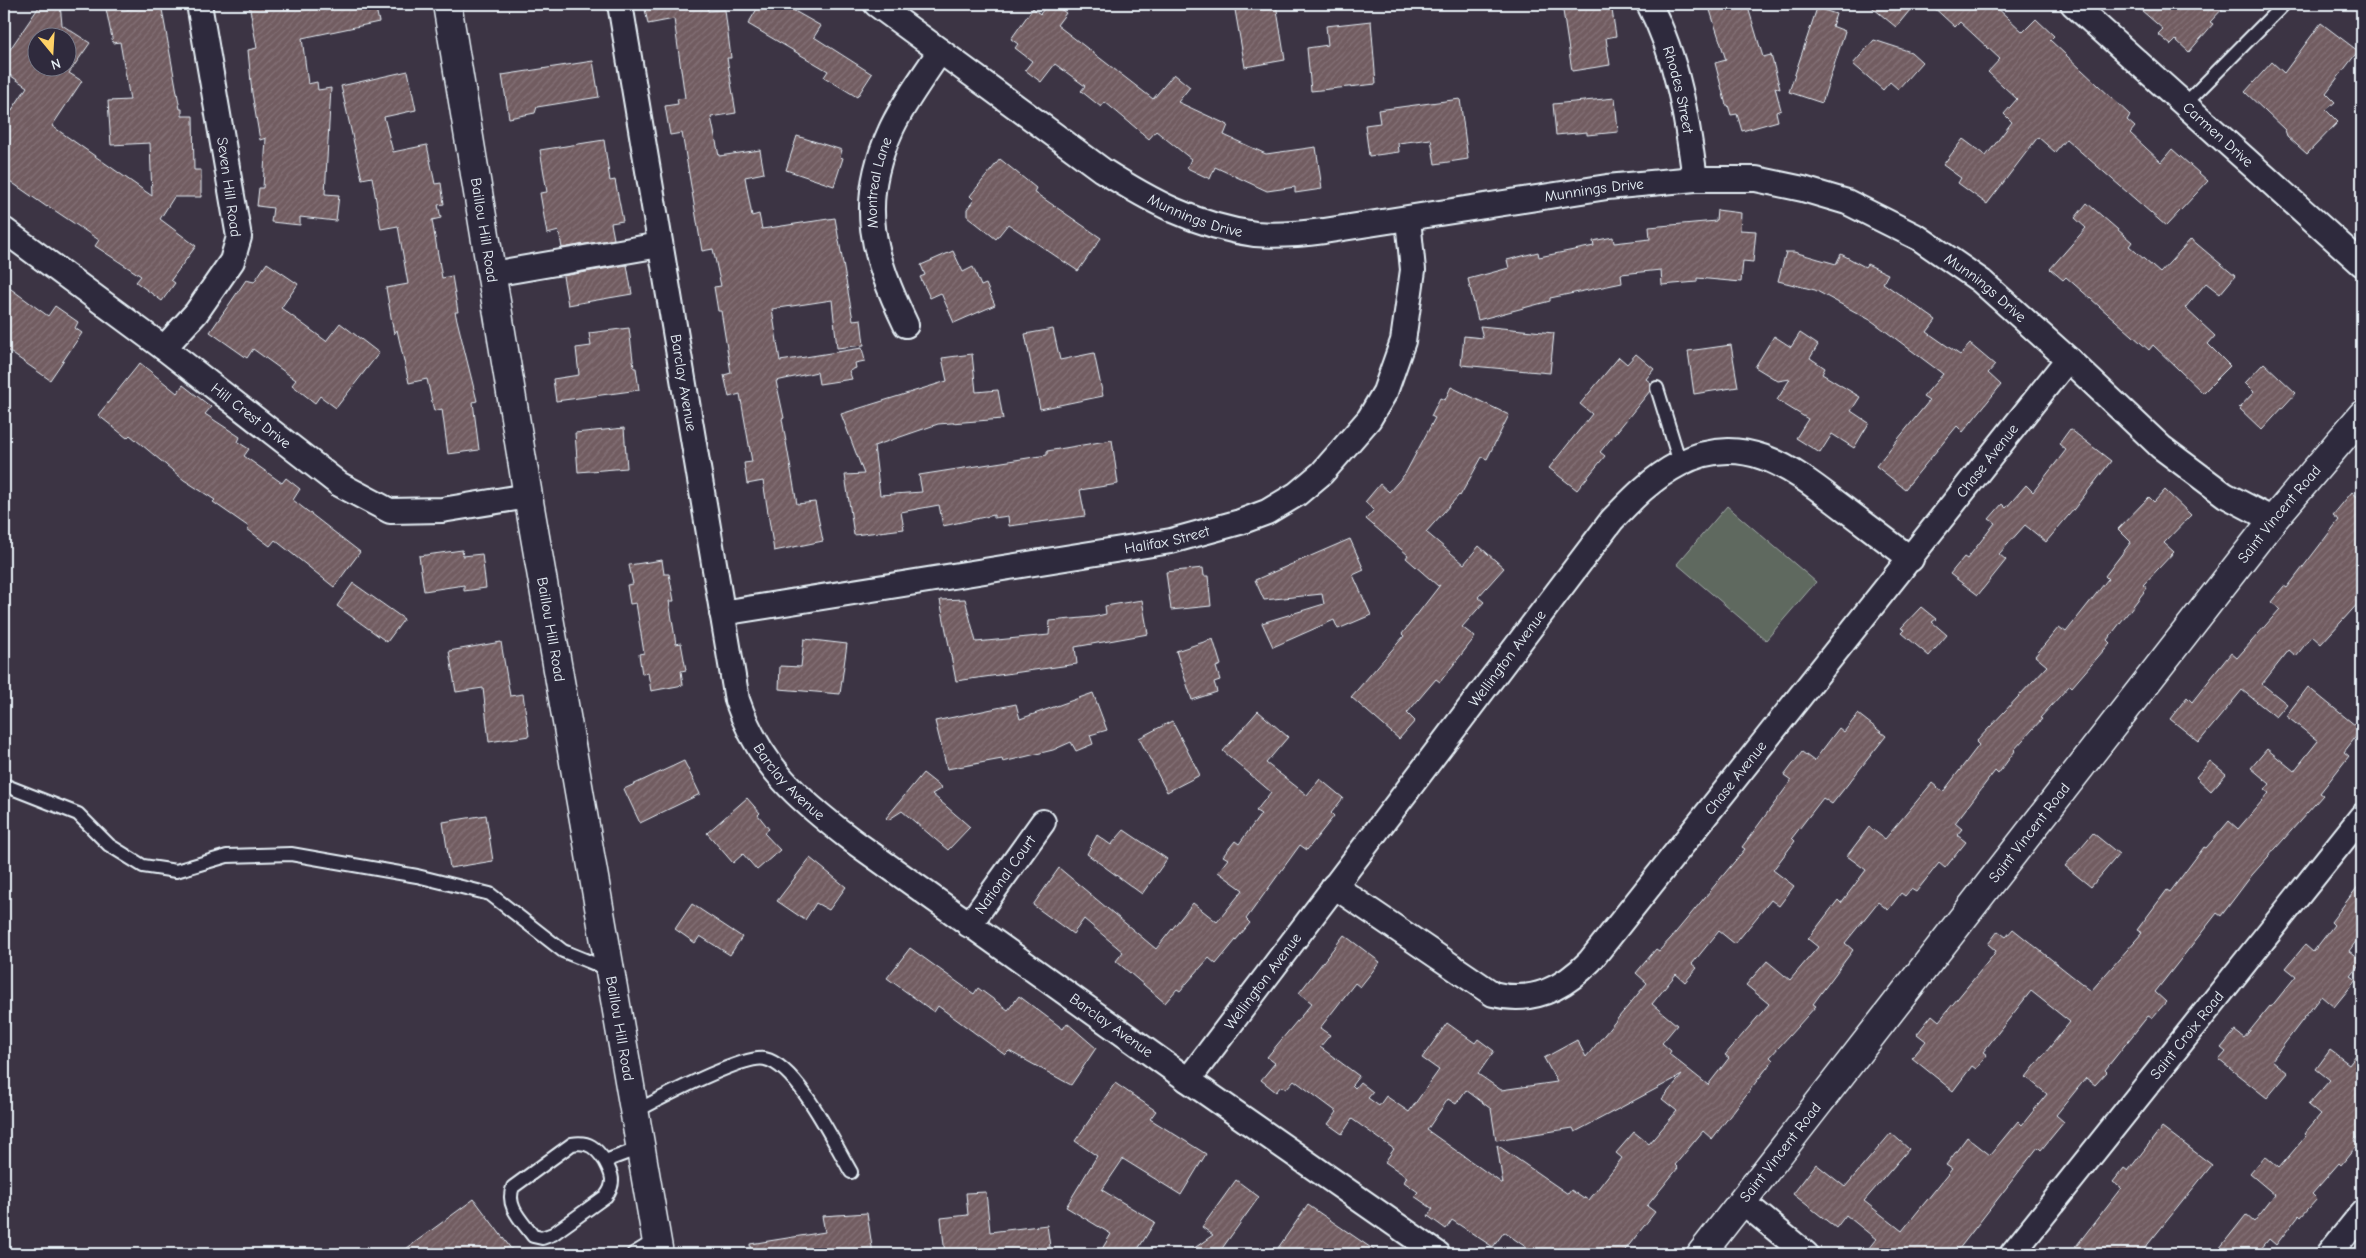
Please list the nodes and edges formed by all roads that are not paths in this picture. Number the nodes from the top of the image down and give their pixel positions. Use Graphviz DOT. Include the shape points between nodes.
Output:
graph roads {
  1 [pos="199,4"];
  2 [pos="447,4"];
  3 [pos="620,4"];
  4 [pos="878,4"];
  5 [pos="1649,4"];
  6 [pos="2073,4"];
  7 [pos="2284,4"];
  8 [pos="940,51"];
  9 [pos="2186,103"];
  10 [pos="1695,180"];
  11 [pos="1408,219"];
  12 [pos="4,230"];
  13 [pos="660,245"];
  14 [pos="2362,264"];
  15 [pos="492,274"];
  16 [pos="906,325"];
  17 [pos="164,348"];
  18 [pos="2068,359"];
  19 [pos="1656,388"];
  20 [pos="2362,415"];
  21 [pos="1680,463"];
  22 [pos="528,496"];
  23 [pos="2273,520"];
  24 [pos="1911,559"];
  25 [pos="722,613"];
  26 [pos="4,785"];
  27 [pos="2362,816"];
  28 [pos="1042,822"];
  29 [pos="1334,886"];
  30 [pos="969,925"];
  31 [pos="610,970"];
  32 [pos="1188,1080"];
  33 [pos="634,1112"];
  34 [pos="640,1148"];
  35 [pos="605,1161"];
  36 [pos="851,1172"];
  37 [pos="1743,1202"];
  38 [pos="2362,1212"];
  39 [pos="657,1247"];
  40 [pos="633,1254"];
  41 [pos="1438,1254"];
  42 [pos="1701,1254"];
  43 [pos="1806,1254"];
  44 [pos="2012,1254"];
  45 [pos="2329,1254"];
  1 -- 17 [label="street, Seven Hill Road" via="239,237 232,262 196,313"];
  2 -- 15 [label="main road, Baillou Hill Road"];
  3 -- 13 [label="street, Barclay Avenue"];
  4 -- 8 [label="street, Munnings Drive"];
  5 -- 10 [label="street, Rhodes Street" via="1672,59 1681,91"];
  6 -- 9 [label="street, Carmen Drive"];
  7 -- 9 [label="lane"];
  8 -- 11 [label="street, Munnings Drive" via="1102,170 1164,207 1195,219 1255,234 1289,235"];
  8 -- 16 [label="street, Montreal Lane" via="890,131 876,170 871,202 872,231 879,262"];
  9 -- 14 [label="street, Carmen Drive"];
  10 -- 11 [label="street, Munnings Drive" via="1607,187"];
  10 -- 18 [label="street, Munnings Drive" via="1756,180 1847,202 1919,238 1981,282"];
  11 -- 25 [label="street, Halifax Street" via="1413,270 1403,341 1385,392 1369,419 1322,473 1297,494 1267,512 1223,528 1171,541"];
  12 -- 17 [label="street, Hill Crest Drive"];
  13 -- 15 [label="street"];
  13 -- 25 [label="street, Barclay Avenue"];
  15 -- 22 [label="main road, Baillou Hill Road"];
  17 -- 22 [label="street, Hill Crest Drive" via="339,484 390,511 442,510"];
  18 -- 23 [label="street, Munnings Drive" via="2161,447 2225,494"];
  18 -- 24 [label="street, Chase Avenue"];
  19 -- 21 [label="lane"];
  20 -- 23 [label="main road, Saint Vincent Road"];
  21 -- 24 [label="street, Wellington Avenue" via="1704,453 1728,451 1764,456 1801,476"];
  21 -- 29 [label="street, Wellington Avenue" via="1646,486 1612,520"];
  22 -- 31 [label="main road, Baillou Hill Road"];
  23 -- 37 [label="main road, Saint Vincent Road"];
  24 -- 29 [label="street, Chase Avenue" via="1590,961 1557,988 1523,998 1493,994"];
  25 -- 30 [label="street, Barclay Avenue" via="737,700 750,732 770,765 801,799 828,822"];
  26 -- 31 [label="lane" via="78,814 110,845 143,866 176,871 227,856 291,854 417,876 490,894 563,951"];
  27 -- 44 [label="street, Saint Croix Road"];
  28 -- 30 [label="street, National Court"];
  29 -- 32 [label="street, Wellington Avenue"];
  30 -- 32 [label="street, Barclay Avenue"];
  31 -- 33 [label="main road, Baillou Hill Road"];
  32 -- 41 [label="street, Barclay Avenue"];
  33 -- 34 [label="main road, Baillou Hill Road"];
  33 -- 36 [label="lane" via="739,1062 764,1058 782,1066 801,1088"];
  34 -- 35 [label="lane"];
  34 -- 39 [label="main road, Baillou Hill Road"];
  35 -- 35 [label="lane" via="613,1176 612,1188 606,1196 553,1234 542,1238 533,1236 511,1206 509,1197 513,1188 572,1144 582,1142 595,1147"];
  37 -- 42 [label="main road, Saint Vincent Road"];
  37 -- 43 [label="street"];
  38 -- 45 [label="street"];
  39 -- 40 [label="lane"];
}
